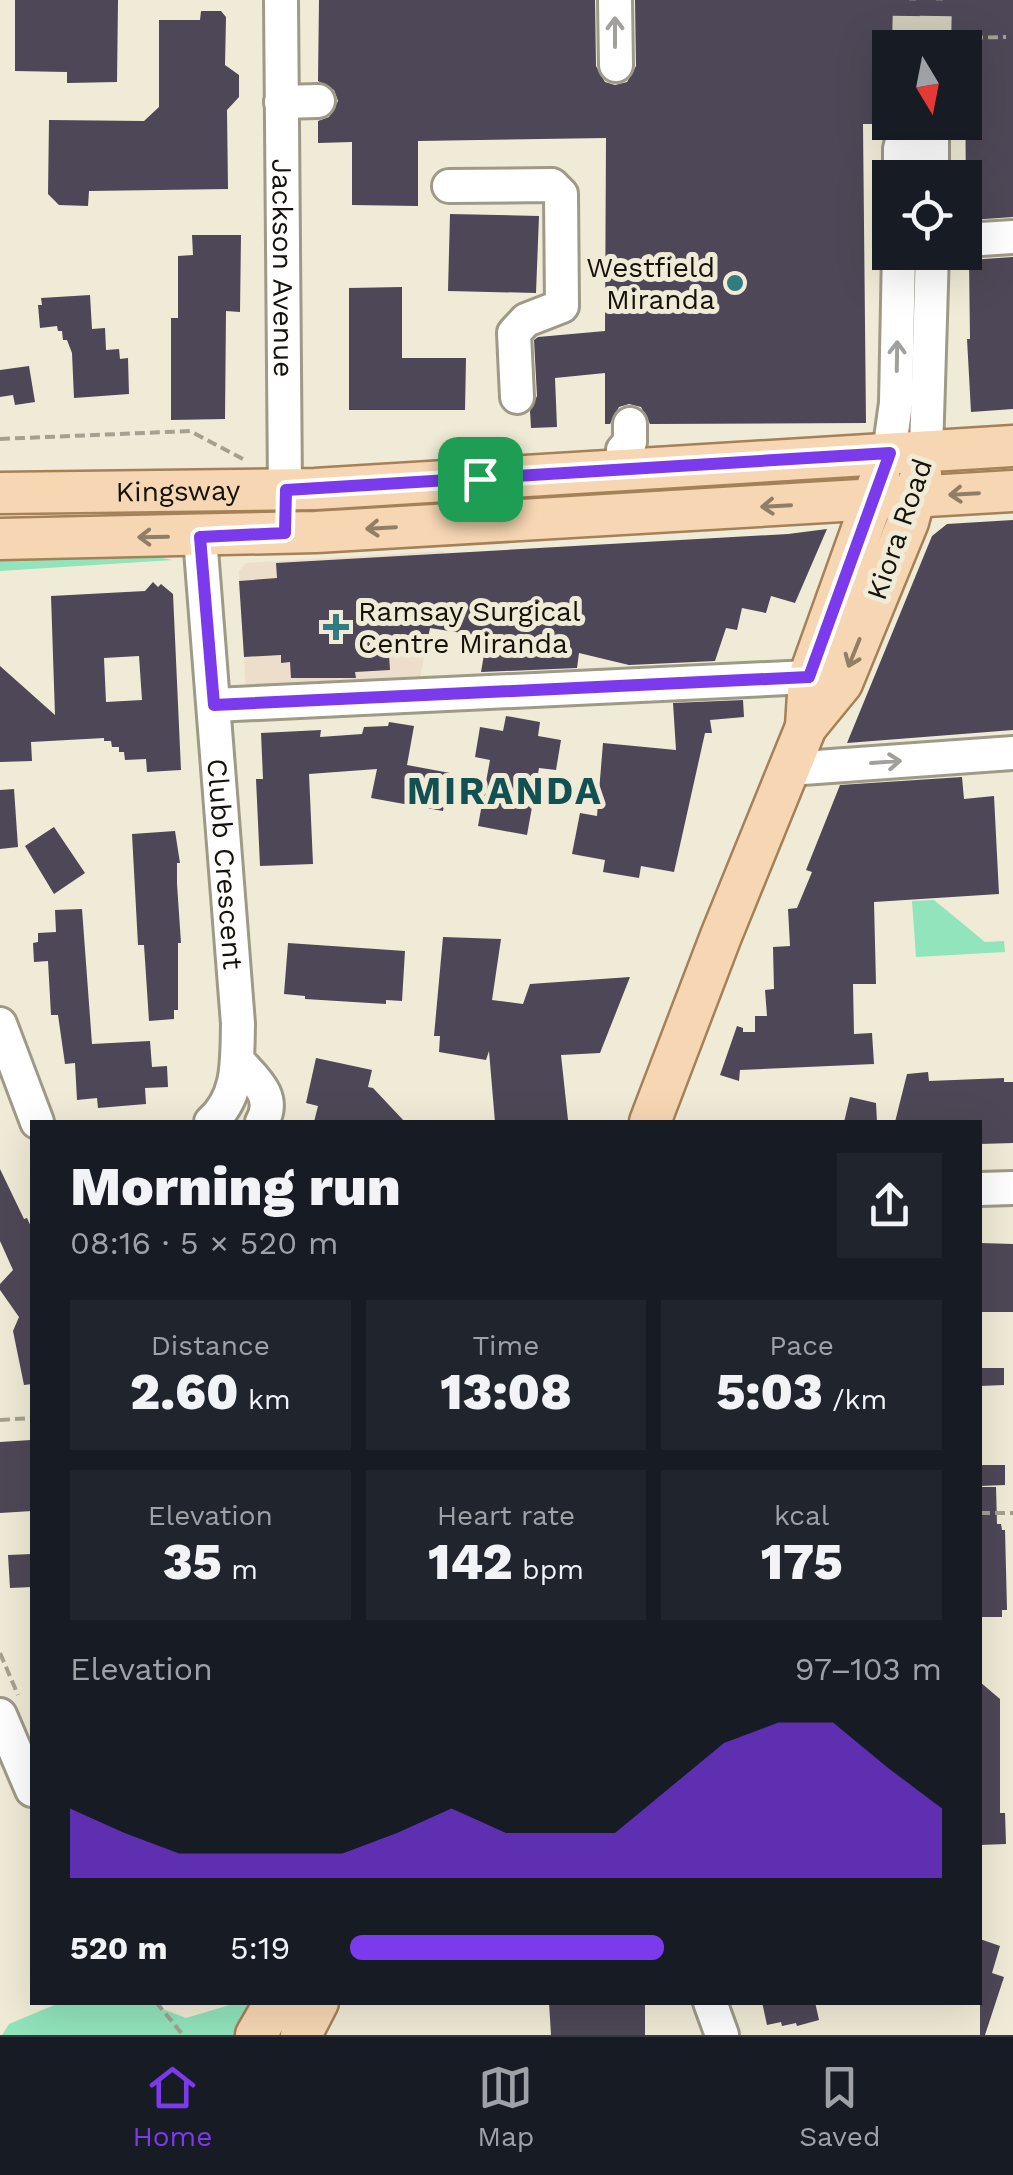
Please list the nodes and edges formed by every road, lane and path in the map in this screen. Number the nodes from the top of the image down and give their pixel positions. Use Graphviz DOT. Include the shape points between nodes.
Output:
graph roads {
  1 [pos="280,0"];
  2 [pos="616,0"];
  3 [pos="1006,37"];
  4 [pos="982,38"];
  5 [pos="616,65"];
  6 [pos="318,100"];
  7 [pos="282,102"];
  8 [pos="449,186"];
  9 [pos="1013,237"];
  10 [pos="982,239"];
  11 [pos="898,270"];
  12 [pos="930,270"];
  13 [pos="517,397"];
  14 [pos="0,439"];
  15 [pos="1013,446"];
  16 [pos="908,452"];
  17 [pos="271,478"];
  18 [pos="1013,491"];
  19 [pos="0,493"];
  20 [pos="916,497"];
  21 [pos="873,500"];
  22 [pos="285,533"];
  23 [pos="200,537"];
  24 [pos="0,538"];
  25 [pos="809,677"];
  26 [pos="214,705"];
  27 [pos="806,727"];
  28 [pos="1013,754"];
  29 [pos="789,769"];
  30 [pos="0,1024"];
  31 [pos="237,1060"];
  32 [pos="36,1120"];
  33 [pos="213,1120"];
  34 [pos="263,1120"];
  35 [pos="651,1120"];
  36 [pos="1013,1188"];
  37 [pos="982,1190"];
  38 [pos="30,1418"];
  39 [pos="0,1420"];
  40 [pos="1013,1513"];
  41 [pos="982,1514"];
  42 [pos="0,1653"];
  43 [pos="10,1706"];
  44 [pos="30,1782"];
  45 [pos="158,2005"];
  46 [pos="273,2005"];
  47 [pos="316,2005"];
  48 [pos="711,2005"];
  49 [pos="183,2035"];
  50 [pos="256,2035"];
  51 [pos="300,2035"];
  52 [pos="722,2035"];
  1 -- 7 [label="street, Jackson Avenue"];
  5 -- 2 [label="street, one-way"];
  3 -- 4 [label="path"];
  6 -- 7 [label="street"];
  7 -- 17 [label="street, Jackson Avenue"];
  8 -- 13 [label="street" via="552,184 561,194 562,306 526,320 514,333"];
  9 -- 10 [label="street"];
  16 -- 11 [label="street, Kiora Road, one-way" via="896,403"];
  12 -- 16 [label="street, Kiora Road"];
  14 -- 17 [label="path" via="190,430"];
  15 -- 16 [label="main road, Kingsway"];
  16 -- 17 [label="main road, Kingsway" via="623,442"];
  16 -- 20 [label="main road, Kiora Road"];
  16 -- 21 [label="main road, Kiora Road"];
  17 -- 19 [label="main road, Kingsway"];
  17 -- 22 [label="main road, Jackson Avenue"];
  18 -- 20 [label="main road, Kingsway, one-way"];
  20 -- 21 [label="main road, Kingsway"];
  20 -- 27 [label="main road, Kiora Road, one-way" via="842,683"];
  21 -- 22 [label="main road, Kingsway, one-way"];
  21 -- 25 [label="main road, Kiora Road"];
  22 -- 23 [label="main road, Kingsway"];
  23 -- 24 [label="main road, Kingsway, one-way"];
  23 -- 26 [label="street, Clubb Crescent"];
  25 -- 26 [label="street"];
  25 -- 27 [label="main road, Kiora Road"];
  26 -- 31 [label="street, Clubb Crescent"];
  27 -- 29 [label="main road, Kiora Road"];
  29 -- 28 [label="street, one-way"];
  29 -- 35 [label="main road, Kiora Road"];
  30 -- 32 [label="street"];
  31 -- 33 [label="street, Clubb Crescent" via="230,1100"];
  31 -- 34 [label="street" via="265,1092 269,1107"];
  36 -- 37 [label="street"];
  38 -- 39 [label="path"];
  40 -- 41 [label="path"];
  42 -- 43 [label="path"];
  43 -- 44 [label="street"];
  45 -- 49 [label="path"];
  46 -- 50 [label="main road"];
  47 -- 51 [label="main road"];
  48 -- 52 [label="street"];
}
